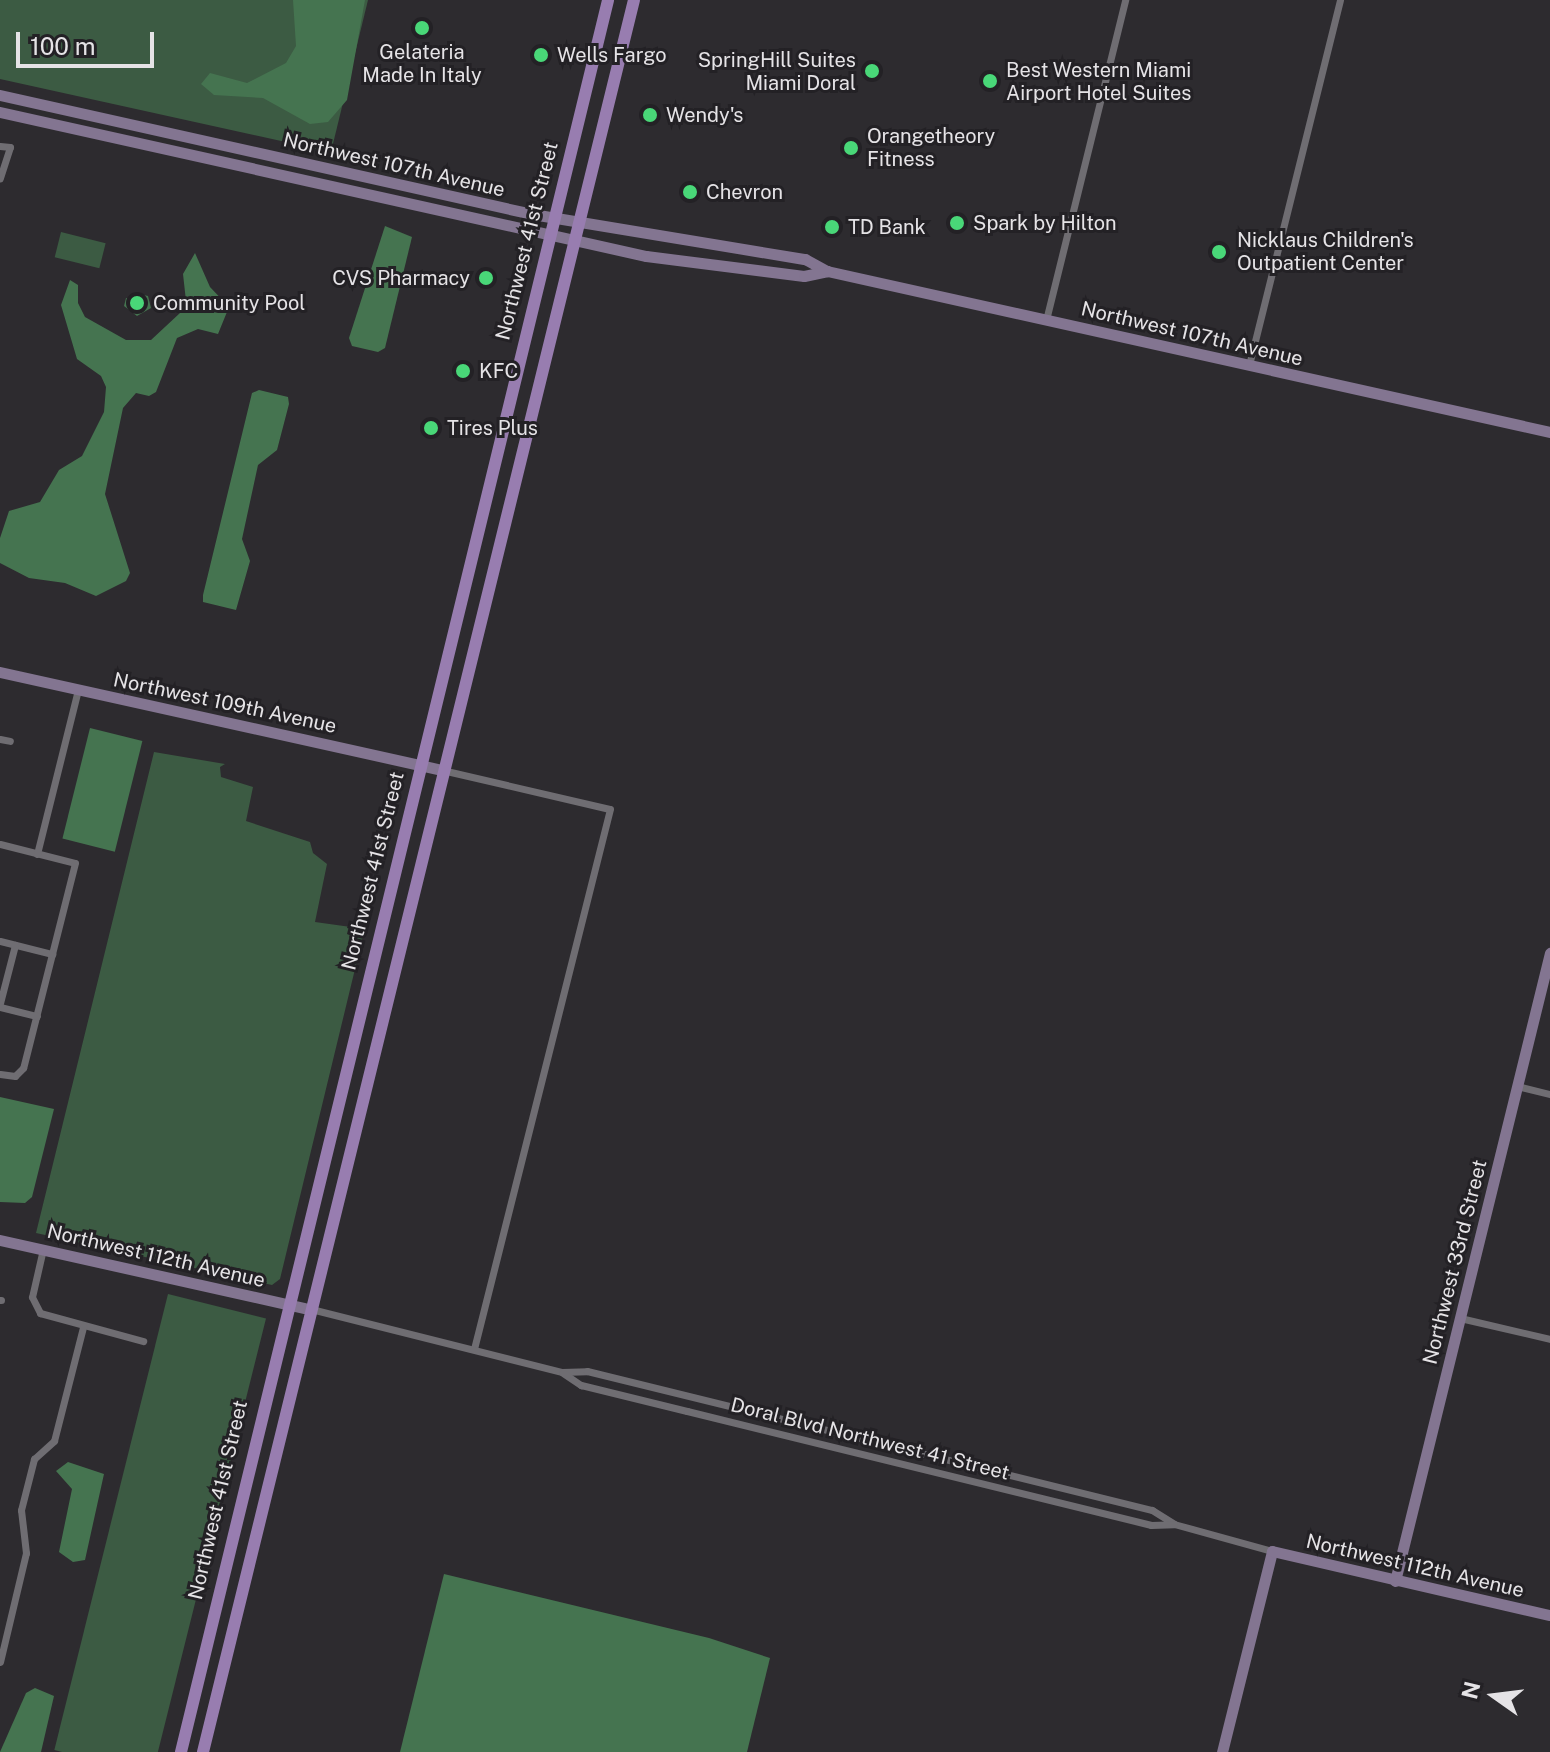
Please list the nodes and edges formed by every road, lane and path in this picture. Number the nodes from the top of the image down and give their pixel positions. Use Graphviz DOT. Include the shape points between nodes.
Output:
graph roads {
  1 [pos="608,0"];
  2 [pos="634,0"];
  3 [pos="1125,0"];
  4 [pos="1340,0"];
  5 [pos="0,95"];
  6 [pos="0,112"];
  7 [pos="0,146"];
  8 [pos="0,178"];
  9 [pos="554,217"];
  10 [pos="579,221"];
  11 [pos="549,236"];
  12 [pos="574,240"];
  13 [pos="827,271"];
  14 [pos="1046,320"];
  15 [pos="1249,365"];
  16 [pos="1550,432"];
  17 [pos="0,672"];
  18 [pos="78,689"];
  19 [pos="0,739"];
  20 [pos="10,741"];
  21 [pos="420,764"];
  22 [pos="442,770"];
  23 [pos="0,844"];
  24 [pos="37,854"];
  25 [pos="0,941"];
  26 [pos="15,945"];
  27 [pos="1550,953"];
  28 [pos="52,954"];
  29 [pos="0,1005"];
  30 [pos="37,1016"];
  31 [pos="0,1074"];
  32 [pos="1517,1086"];
  33 [pos="1550,1094"];
  34 [pos="0,1240"];
  35 [pos="43,1249"];
  36 [pos="287,1304"];
  37 [pos="308,1309"];
  38 [pos="1460,1318"];
  39 [pos="83,1327"];
  40 [pos="1550,1339"];
  41 [pos="143,1341"];
  42 [pos="474,1349"];
  43 [pos="562,1372"];
  44 [pos="1174,1524"];
  45 [pos="1272,1551"];
  46 [pos="1395,1581"];
  47 [pos="1550,1615"];
  48 [pos="202,1658"];
  49 [pos="0,1662"];
  50 [pos="216,1688"];
  51 [pos="181,1752"];
  52 [pos="203,1752"];
  53 [pos="1222,1752"];
  1 -- 9 [label="main road, Northwest 41st Street"];
  2 -- 10 [label="main road, Northwest 41st Street"];
  3 -- 14 [label="street"];
  4 -- 15 [label="street"];
  5 -- 9 [label="main road, Northwest 107th Avenue"];
  6 -- 11 [label="main road, Northwest 107th Avenue"];
  7 -- 8 [label="street" via="10,147"];
  9 -- 10 [label="main road, Northwest 107th Avenue"];
  9 -- 11 [label="main road, Northwest 41st Street"];
  10 -- 12 [label="main road, Northwest 41st Street"];
  10 -- 13 [label="main road, Northwest 107th Avenue" via="805,259"];
  11 -- 12 [label="main road, Northwest 107th Avenue"];
  11 -- 21 [label="main road, Northwest 41st Street"];
  12 -- 13 [label="main road, Northwest 107th Avenue" via="726,268 804,276"];
  12 -- 22 [label="main road, Northwest 41st Street"];
  13 -- 14 [label="main road, Northwest 107th Avenue"];
  14 -- 15 [label="main road, Northwest 107th Avenue"];
  15 -- 16 [label="main road, Northwest 107th Avenue"];
  17 -- 18 [label="main road, Northwest 109th Avenue"];
  18 -- 21 [label="main road, Northwest 109th Avenue"];
  18 -- 24 [label="street"];
  19 -- 20 [label="street"];
  21 -- 22 [label="main road, Northwest 109th Avenue"];
  21 -- 36 [label="main road, Northwest 41st Street"];
  22 -- 37 [label="main road, Northwest 41st Street"];
  22 -- 42 [label="street" via="610,809"];
  23 -- 24 [label="street"];
  24 -- 28 [label="street" via="75,863"];
  25 -- 26 [label="street"];
  26 -- 28 [label="street"];
  26 -- 29 [label="street"];
  27 -- 32 [label="main road, Northwest 33rd Street"];
  28 -- 30 [label="street"];
  29 -- 30 [label="street"];
  30 -- 31 [label="street" via="18,1074"];
  32 -- 33 [label="street"];
  32 -- 38 [label="main road, Northwest 33rd Street"];
  34 -- 35 [label="main road, Northwest 112th Avenue"];
  35 -- 36 [label="main road, Northwest 112th Avenue"];
  35 -- 39 [label="street" via="34,1307 46,1317"];
  36 -- 37 [label="main road, Northwest 112th Avenue"];
  36 -- 48 [label="main road, Northwest 41st Street"];
  37 -- 42 [label="street, Doral Blvd Northwest 41 Street"];
  37 -- 50 [label="main road, Northwest 41st Street"];
  38 -- 40 [label="street"];
  38 -- 46 [label="main road, Northwest 33rd Street"];
  39 -- 41 [label="street"];
  39 -- 49 [label="street" via="54,1441 34,1459 21,1510 26,1553"];
  42 -- 43 [label="street, Doral Blvd Northwest 41 Street"];
  43 -- 44 [label="street, Doral Blvd Northwest 41 Street" via="587,1371 1040,1482 1152,1510"];
  43 -- 44 [label="street, Doral Blvd Northwest 41 Street" via="581,1385 1151,1525"];
  44 -- 45 [label="street, Doral Blvd Northwest 41 Street"];
  45 -- 46 [label="main road, Northwest 112th Avenue"];
  45 -- 53 [label="main road"];
  46 -- 47 [label="main road, Northwest 112th Avenue"];
  48 -- 50 [label="main road"];
  48 -- 51 [label="main road, Northwest 41st Street"];
  50 -- 52 [label="main road, Northwest 41st Street"];
}
